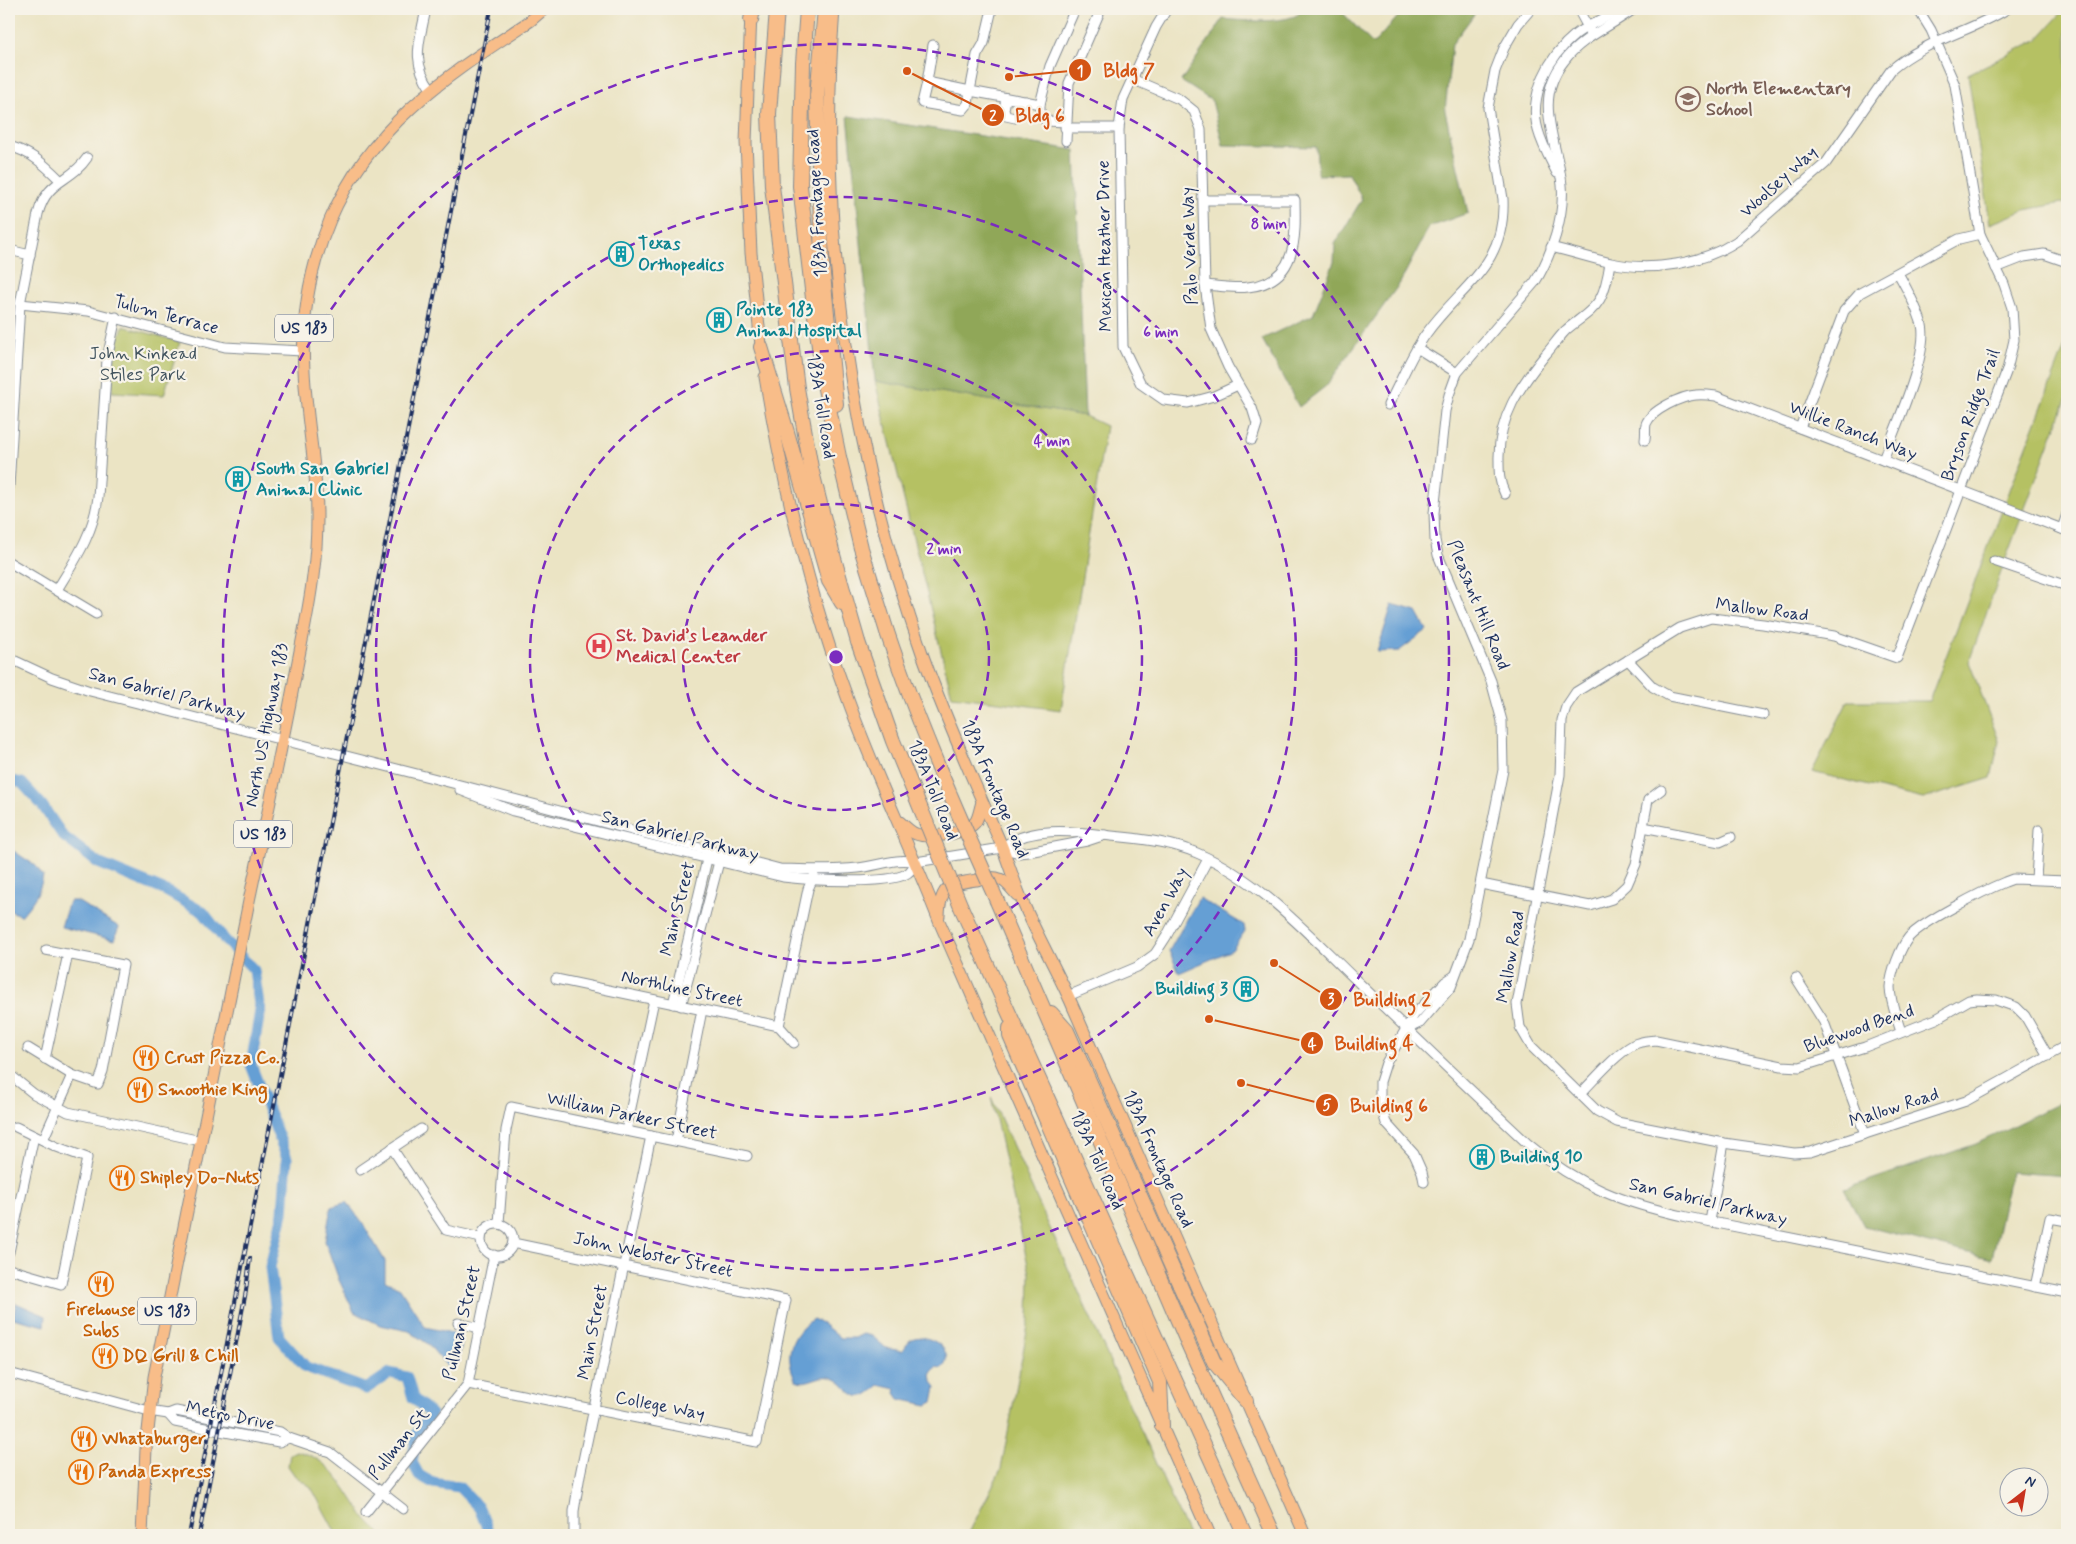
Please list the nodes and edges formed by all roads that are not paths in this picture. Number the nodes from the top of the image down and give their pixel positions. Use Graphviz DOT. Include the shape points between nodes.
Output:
graph roads {
  1 [pos="426,9"];
  2 [pos="544,9"];
  3 [pos="777,9"];
  4 [pos="807,9"];
  5 [pos="824,9"];
  6 [pos="834,9"];
  7 [pos="992,9"];
  8 [pos="1075,9"];
  9 [pos="1101,9"];
  10 [pos="1167,9"];
  11 [pos="1531,9"];
  12 [pos="1578,9"];
  13 [pos="1619,9"];
  14 [pos="1634,9"];
  15 [pos="1918,9"];
  16 [pos="2007,9"];
  17 [pos="752,13"];
  18 [pos="1588,27"];
  19 [pos="1593,36"];
  20 [pos="1936,42"];
  21 [pos="933,45"];
  22 [pos="1132,79"];
  23 [pos="927,82"];
  24 [pos="431,89"];
  25 [pos="970,91"];
  26 [pos="1006,98"];
  27 [pos="1026,101"];
  28 [pos="1040,104"];
  29 [pos="1066,125"];
  30 [pos="1119,128"];
  31 [pos="1066,141"];
  32 [pos="9,146"];
  33 [pos="87,158"];
  34 [pos="60,180"];
  35 [pos="1562,184"];
  36 [pos="1204,200"];
  37 [pos="1980,234"];
  38 [pos="1551,247"];
  39 [pos="9,250"];
  40 [pos="30,254"];
  41 [pos="2067,262"];
  42 [pos="1610,263"];
  43 [pos="1996,268"];
  44 [pos="1898,273"];
  45 [pos="1205,285"];
  46 [pos="20,304"];
  47 [pos="116,317"];
  48 [pos="761,347"];
  49 [pos="1417,348"];
  50 [pos="303,351"];
  51 [pos="1457,373"];
  52 [pos="1238,385"];
  53 [pos="1388,405"];
  54 [pos="1800,428"];
  55 [pos="1252,440"];
  56 [pos="1645,440"];
  57 [pos="10,448"];
  58 [pos="1883,460"];
  59 [pos="9,487"];
  60 [pos="846,487"];
  61 [pos="1961,491"];
  62 [pos="1504,494"];
  63 [pos="2067,514"];
  64 [pos="2064,530"];
  65 [pos="1994,561"];
  66 [pos="9,562"];
  67 [pos="2067,586"];
  68 [pos="57,590"];
  69 [pos="96,614"];
  70 [pos="853,622"];
  71 [pos="9,658"];
  72 [pos="1898,658"];
  73 [pos="1628,660"];
  74 [pos="1763,715"];
  75 [pos="283,741"];
  76 [pos="1661,790"];
  77 [pos="982,802"];
  78 [pos="898,821"];
  79 [pos="1643,827"];
  80 [pos="2039,830"];
  81 [pos="1105,835"];
  82 [pos="1731,837"];
  83 [pos="1002,848"];
  84 [pos="721,853"];
  85 [pos="708,855"];
  86 [pos="1208,859"];
  87 [pos="916,862"];
  88 [pos="718,863"];
  89 [pos="817,870"];
  90 [pos="2036,879"];
  91 [pos="811,880"];
  92 [pos="2067,881"];
  93 [pos="1480,884"];
  94 [pos="1538,897"];
  95 [pos="1022,902"];
  96 [pos="939,921"];
  97 [pos="46,950"];
  98 [pos="68,954"];
  99 [pos="1796,978"];
  100 [pos="556,979"];
  101 [pos="1068,996"];
  102 [pos="654,1000"];
  103 [pos="1041,1001"];
  104 [pos="677,1005"];
  105 [pos="702,1010"];
  106 [pos="1010,1012"];
  107 [pos="779,1026"];
  108 [pos="1407,1029"];
  109 [pos="1901,1032"];
  110 [pos="794,1043"];
  111 [pos="2067,1045"];
  112 [pos="28,1048"];
  113 [pos="1837,1056"];
  114 [pos="2048,1056"];
  115 [pos="45,1059"];
  116 [pos="9,1074"];
  117 [pos="72,1075"];
  118 [pos="1580,1094"];
  119 [pos="58,1107"];
  120 [pos="16,1127"];
  121 [pos="421,1129"];
  122 [pos="626,1131"];
  123 [pos="1866,1134"];
  124 [pos="34,1136"];
  125 [pos="651,1136"];
  126 [pos="43,1140"];
  127 [pos="201,1141"];
  128 [pos="676,1141"];
  129 [pos="1724,1143"];
  130 [pos="392,1148"];
  131 [pos="747,1156"];
  132 [pos="360,1170"];
  133 [pos="1424,1182"];
  134 [pos="1710,1221"];
  135 [pos="2067,1221"];
  136 [pos="500,1223"];
  137 [pos="481,1238"];
  138 [pos="513,1243"];
  139 [pos="9,1252"];
  140 [pos="494,1255"];
  141 [pos="623,1266"];
  142 [pos="9,1269"];
  143 [pos="2035,1287"];
  144 [pos="2067,1293"];
  145 [pos="458,1323"];
  146 [pos="480,1328"];
  147 [pos="9,1373"];
  148 [pos="468,1384"];
  149 [pos="458,1397"];
  150 [pos="1246,1401"];
  151 [pos="594,1409"];
  152 [pos="149,1411"];
  153 [pos="1162,1426"];
  154 [pos="757,1442"];
  155 [pos="382,1491"];
  156 [pos="403,1509"];
  157 [pos="366,1512"];
  158 [pos="142,1535"];
  159 [pos="574,1535"];
  160 [pos="1210,1535"];
  161 [pos="1245,1535"];
  162 [pos="1274,1535"];
  163 [pos="1305,1535"];
  1 -- 24 [label="street" via="418,64"];
  2 -- 24 [label="main road, North US Highway 183 / US 183"];
  3 -- 70 [label="highway, 183A Toll Road" via="769,114 772,186 797,388 812,468"];
  4 -- 60 [label="highway, 183A Toll Road" via="800,186 824,384"];
  5 -- 60 [label="highway" via="817,96 822,264"];
  6 -- 77 [label="main road, 183A Frontage Road" via="830,130 832,207 842,311 858,416 878,510 901,590 943,709"];
  7 -- 25 [label="street" via="984,43 977,55"];
  8 -- 28 [label="street" via="1050,66"];
  9 -- 29 [label="street" via="1069,83"];
  10 -- 22 [label="street, Mexican Heather Drive"];
  11 -- 49 [label="street" via="1504,48 1495,71 1488,108 1503,198 1499,241 1490,260"];
  12 -- 18 [label="street"];
  13 -- 18 [label="street, Pleasant Hill Road"];
  14 -- 19 [label="street, Pleasant Hill Road"];
  15 -- 20 [label="street, Bryson Ridge Trail"];
  16 -- 20 [label="street, Woolsey Way"];
  17 -- 48 [label="main road" via="747,88 747,167 751,253"];
  18 -- 19 [label="street"];
  18 -- 35 [label="street, Pleasant Hill Road" via="1577,33 1555,56 1545,73 1538,98 1538,129"];
  19 -- 35 [label="street, Pleasant Hill Road" via="1562,63 1549,96 1548,117"];
  20 -- 37 [label="street, Bryson Ridge Trail" via="1955,85"];
  20 -- 42 [label="street, Woolsey Way" via="1891,70 1826,163 1738,241 1705,258 1688,261 1642,267"];
  21 -- 23 [label="street"];
  22 -- 30 [label="street, Mexican Heather Drive" via="1123,99"];
  22 -- 36 [label="street, Palo Verde Way" via="1179,100 1194,111 1201,129"];
  23 -- 25 [label="street"];
  23 -- 25 [label="street" via="922,103 964,110"];
  24 -- 50 [label="main road, North US Highway 183 / US 183" via="375,146 335,209 313,275"];
  25 -- 26 [label="street"];
  26 -- 27 [label="street"];
  26 -- 27 [label="street" via="1006,116 1015,118"];
  27 -- 28 [label="street"];
  28 -- 29 [label="street" via="1040,115 1046,121"];
  29 -- 30 [label="street"];
  29 -- 31 [label="street"];
  30 -- 52 [label="street, Mexican Heather Drive" via="1123,347 1141,384 1164,400 1188,403"];
  32 -- 34 [label="street" via="24,150 40,160"];
  33 -- 34 [label="street" via="81,167"];
  34 -- 40 [label="street" via="41,203"];
  35 -- 38 [label="street, Pleasant Hill Road" via="1560,221"];
  36 -- 45 [label="street, Palo Verde Way"];
  36 -- 45 [label="street" via="1295,200 1296,234 1292,255 1281,273 1266,282 1248,287"];
  37 -- 43 [label="street, Bryson Ridge Trail"];
  37 -- 44 [label="street" via="1959,239"];
  38 -- 42 [label="street, Woolsey Way"];
  38 -- 51 [label="street, Pleasant Hill Road" via="1535,282"];
  39 -- 40 [label="street"];
  40 -- 46 [label="street"];
  41 -- 43 [label="street" via="2044,254 2024,257"];
  42 -- 62 [label="street" via="1607,284 1600,299 1565,331 1526,380 1510,407 1499,451 1499,483"];
  43 -- 61 [label="street, Bryson Ridge Trail" via="2012,308 2014,340 2007,370"];
  44 -- 54 [label="street" via="1860,293 1844,311"];
  44 -- 58 [label="street" via="1919,316 1923,344"];
  45 -- 52 [label="street, Palo Verde Way" via="1211,329"];
  46 -- 47 [label="street, Tulum Terrace" via="78,309"];
  46 -- 57 [label="street"];
  47 -- 50 [label="street, Tulum Terrace" via="225,348"];
  47 -- 68 [label="street" via="107,359 95,514 86,541"];
  48 -- 70 [label="highway" via="829,581"];
  48 -- 78 [label="main road" via="774,429 805,564 847,696"];
  49 -- 51 [label="street"];
  49 -- 53 [label="street"];
  50 -- 75 [label="main road, North US Highway 183 / US 183" via="317,503 315,552"];
  51 -- 93 [label="street, Pleasant Hill Road" via="1445,411 1434,531 1443,570 1491,681 1502,721 1503,770"];
  52 -- 55 [label="street, Palo Verde Way" via="1252,408 1257,424"];
  54 -- 56 [label="street, Willie Ranch Way" via="1716,396 1696,395 1672,403 1653,415 1646,423"];
  54 -- 58 [label="street, Willie Ranch Way"];
  57 -- 59 [label="street"];
  58 -- 61 [label="street, Willie Ranch Way"];
  60 -- 103 [label="highway, 183A Toll Road, bridge" via="861,548 907,690"];
  61 -- 64 [label="street, Willie Ranch Way"];
  61 -- 72 [label="street, Bryson Ridge Trail"];
  63 -- 64 [label="street"];
  65 -- 67 [label="street"];
  66 -- 68 [label="street"];
  68 -- 69 [label="street"];
  70 -- 106 [label="highway, 183A Toll Road, bridge" via="893,741 961,907"];
  71 -- 75 [label="street, San Gabriel Parkway" via="90,692"];
  72 -- 73 [label="street, Mallow Road" via="1834,636 1711,618 1680,628"];
  73 -- 74 [label="street" via="1653,688 1669,696"];
  73 -- 94 [label="street, Mallow Road" via="1576,692 1566,707 1562,720 1560,775"];
  75 -- 85 [label="street, San Gabriel Parkway"];
  75 -- 127 [label="main road, North US Highway 183 / US 183"];
  76 -- 79 [label="street" via="1648,800"];
  77 -- 78 [label="main road" via="972,826 962,831 926,837 914,834"];
  77 -- 83 [label="main road, 183A Frontage Road"];
  78 -- 87 [label="main road"];
  79 -- 82 [label="street" via="1720,842"];
  79 -- 94 [label="street" via="1636,864 1627,885 1612,899 1590,906"];
  80 -- 90 [label="street"];
  81 -- 83 [label="street, San Gabriel Parkway" via="1028,852"];
  81 -- 83 [label="street, San Gabriel Parkway" via="1072,831 1037,834 1018,837"];
  81 -- 86 [label="street, San Gabriel Parkway" via="1165,842"];
  83 -- 87 [label="street, San Gabriel Parkway"];
  83 -- 95 [label="main road, 183A Frontage Road"];
  84 -- 85 [label="street, San Gabriel Parkway"];
  84 -- 88 [label="street, Main Street"];
  84 -- 89 [label="street, San Gabriel Parkway" via="780,869"];
  85 -- 88 [label="street, San Gabriel Parkway"];
  85 -- 104 [label="street, Main Street"];
  86 -- 101 [label="street, Aven Way" via="1155,954 1137,967"];
  86 -- 108 [label="street, San Gabriel Parkway" via="1275,903"];
  87 -- 89 [label="street, San Gabriel Parkway" via="902,859 860,868"];
  87 -- 91 [label="street, San Gabriel Parkway" via="904,875 874,880"];
  87 -- 96 [label="main road"];
  88 -- 91 [label="street, San Gabriel Parkway" via="763,874"];
  88 -- 104 [label="street, Main Street"];
  89 -- 91 [label="street"];
  90 -- 92 [label="street"];
  90 -- 109 [label="street" via="2013,879 1996,885 1908,938 1890,987"];
  91 -- 107 [label="street"];
  93 -- 94 [label="street"];
  93 -- 108 [label="street, Pleasant Hill Road" via="1469,939 1454,976 1414,1015"];
  94 -- 118 [label="street, Mallow Road" via="1517,1004 1518,1021 1531,1046"];
  95 -- 96 [label="main road" via="999,878 954,883 942,894"];
  95 -- 101 [label="main road, 183A Frontage Road"];
  96 -- 153 [label="main road"];
  97 -- 98 [label="street"];
  98 -- 115 [label="street"];
  98 -- 117 [label="street" via="123,965 98,1084"];
  99 -- 113 [label="street" via="1824,1022"];
  100 -- 102 [label="street, Northline Street"];
  101 -- 150 [label="main road, 183A Frontage Road"];
  102 -- 104 [label="street, Northline Street"];
  102 -- 122 [label="street"];
  103 -- 150 [label="highway" via="1067,1031 1214,1362"];
  103 -- 162 [label="highway, 183A Toll Road"];
  104 -- 105 [label="street, Northline Street"];
  105 -- 107 [label="street, Northline Street"];
  105 -- 128 [label="street"];
  106 -- 153 [label="highway" via="1010,1036 1160,1382"];
  106 -- 161 [label="highway, 183A Toll Road"];
  107 -- 110 [label="street"];
  108 -- 133 [label="street, Pleasant Hill Road" via="1382,1074 1380,1103 1386,1123 1415,1156"];
  108 -- 134 [label="street, San Gabriel Parkway" via="1550,1163 1612,1196 1648,1208"];
  109 -- 113 [label="street, Bluewood Bend"];
  109 -- 114 [label="street, Bluewood Bend" via="1936,1019 1969,1000 1996,1000 2016,1007 2025,1016"];
  111 -- 114 [label="street, Mallow Road"];
  112 -- 115 [label="street"];
  113 -- 118 [label="street, Bluewood Bend" via="1800,1066 1782,1066 1676,1043 1644,1041 1622,1053"];
  113 -- 123 [label="street"];
  114 -- 123 [label="street, Mallow Road" via="1966,1101"];
  115 -- 117 [label="street"];
  116 -- 119 [label="street" via="34,1094"];
  117 -- 119 [label="street"];
  118 -- 129 [label="street, Mallow Road" via="1598,1111 1617,1122"];
  119 -- 126 [label="street"];
  119 -- 127 [label="street" via="109,1122"];
  120 -- 124 [label="street"];
  121 -- 130 [label="street"];
  122 -- 125 [label="street, William Parker Street"];
  122 -- 136 [label="street, William Parker Street" via="511,1107 506,1130"];
  123 -- 129 [label="street, Mallow Road" via="1810,1152 1794,1153"];
  124 -- 126 [label="street"];
  124 -- 139 [label="street"];
  125 -- 128 [label="street, William Parker Street"];
  125 -- 141 [label="street, Main Street"];
  126 -- 142 [label="street" via="87,1158 61,1284"];
  127 -- 152 [label="main road, North US Highway 183 / US 183"];
  128 -- 131 [label="street, William Parker Street"];
  129 -- 134 [label="street"];
  130 -- 132 [label="street"];
  130 -- 137 [label="street" via="446,1230"];
  134 -- 143 [label="street, San Gabriel Parkway"];
  135 -- 143 [label="street" via="2050,1218"];
  136 -- 137 [label="street" via="485,1228"];
  136 -- 138 [label="street" via="509,1228"];
  137 -- 140 [label="street" via="483,1248"];
  138 -- 140 [label="street" via="506,1253"];
  138 -- 141 [label="street, John Webster Street"];
  140 -- 146 [label="street, Pullman Street"];
  141 -- 151 [label="street, Main Street"];
  141 -- 154 [label="street, John Webster Street" via="786,1300"];
  143 -- 144 [label="street, San Gabriel Parkway"];
  145 -- 146 [label="street"];
  146 -- 148 [label="street, Pullman Street"];
  147 -- 152 [label="street, Metro Drive"];
  148 -- 149 [label="street, Pullman Street"];
  148 -- 151 [label="street, College Way"];
  149 -- 155 [label="street, Pullman St"];
  150 -- 163 [label="main road, 183A Frontage Road"];
  151 -- 154 [label="street, College Way"];
  151 -- 159 [label="street, Main Street" via="574,1511"];
  152 -- 155 [label="street, Metro Drive" via="185,1412 280,1432 330,1452"];
  152 -- 158 [label="main road, North US Highway 183 / US 183"];
  153 -- 160 [label="main road"];
  155 -- 156 [label="street, Metro Drive"];
  155 -- 157 [label="street, Pullman St"];
}
